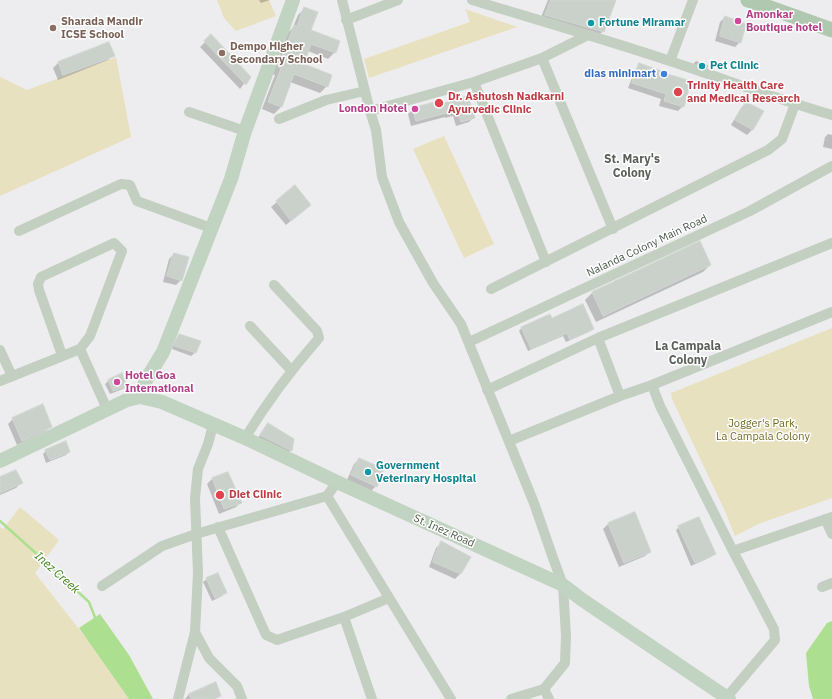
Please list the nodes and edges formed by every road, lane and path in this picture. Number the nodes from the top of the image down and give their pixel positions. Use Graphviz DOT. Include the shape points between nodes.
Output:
graph roads {
  1 [pos="294,0"];
  2 [pos="342,0"];
  3 [pos="398,0"];
  4 [pos="472,0"];
  5 [pos="692,0"];
  6 [pos="748,0"];
  7 [pos="769,0"];
  8 [pos="346,20"];
  9 [pos="832,21"];
  10 [pos="832,30"];
  11 [pos="588,35"];
  12 [pos="542,58"];
  13 [pos="670,61"];
  14 [pos="474,82"];
  15 [pos="365,91"];
  16 [pos="795,104"];
  17 [pos="370,111"];
  18 [pos="189,112"];
  19 [pos="832,115"];
  20 [pos="279,119"];
  21 [pos="245,131"];
  22 [pos="832,166"];
  23 [pos="211,228"];
  24 [pos="613,229"];
  25 [pos="19,231"];
  26 [pos="832,243"];
  27 [pos="546,262"];
  28 [pos="274,285"];
  29 [pos="491,289"];
  30 [pos="832,312"];
  31 [pos="250,326"];
  32 [pos="598,338"];
  33 [pos="469,342"];
  34 [pos="80,349"];
  35 [pos="0,350"];
  36 [pos="62,355"];
  37 [pos="291,370"];
  38 [pos="12,376"];
  39 [pos="0,381"];
  40 [pos="652,386"];
  41 [pos="487,390"];
  42 [pos="620,396"];
  43 [pos="140,397"];
  44 [pos="108,408"];
  45 [pos="213,425"];
  46 [pos="245,438"];
  47 [pos="509,441"];
  48 [pos="0,461"];
  49 [pos="337,482"];
  50 [pos="327,496"];
  51 [pos="829,518"];
  52 [pos="218,527"];
  53 [pos="196,534"];
  54 [pos="832,534"];
  55 [pos="733,552"];
  56 [pos="563,584"];
  57 [pos="832,584"];
  58 [pos="102,586"];
  59 [pos="822,587"];
  60 [pos="389,598"];
  61 [pos="344,617"];
  62 [pos="195,632"];
  63 [pos="544,689"];
  64 [pos="727,698"];
  65 [pos="178,699"];
  66 [pos="242,699"];
  67 [pos="372,699"];
  68 [pos="451,699"];
  69 [pos="511,699"];
  70 [pos="549,699"];
  1 -- 21 [label="main road"];
  2 -- 8 [label="street"];
  3 -- 8 [label="street"];
  4 -- 11 [label="street"];
  5 -- 13 [label="street"];
  6 -- 10 [label="main road"];
  7 -- 9 [label="main road"];
  8 -- 15 [label="street"];
  11 -- 12 [label="street"];
  11 -- 13 [label="street"];
  12 -- 14 [label="street"];
  12 -- 24 [label="street"];
  13 -- 16 [label="street"];
  14 -- 17 [label="street"];
  14 -- 27 [label="street"];
  15 -- 17 [label="street"];
  15 -- 20 [label="street" via="326,100"];
  16 -- 19 [label="street"];
  16 -- 24 [label="street" via="782,139 768,150"];
  17 -- 33 [label="street" via="376,130 382,177 399,222 433,283 461,324"];
  18 -- 21 [label="street"];
  21 -- 23 [label="main road" via="231,179"];
  22 -- 33 [label="street, Nalanda Colony Main Road" via="750,212"];
  23 -- 25 [label="street" via="137,201 130,184 121,184"];
  23 -- 43 [label="main road" via="162,352 146,380"];
  24 -- 27 [label="street"];
  26 -- 32 [label="street"];
  27 -- 29 [label="street"];
  28 -- 37 [label="street" via="319,334 319,338"];
  30 -- 40 [label="street"];
  31 -- 37 [label="street"];
  32 -- 41 [label="street"];
  32 -- 42 [label="street"];
  33 -- 41 [label="street"];
  34 -- 36 [label="street"];
  34 -- 36 [label="street" via="90,336 122,251 114,243 41,277 38,281"];
  34 -- 44 [label="street"];
  35 -- 38 [label="street"];
  36 -- 38 [label="street"];
  37 -- 46 [label="street"];
  38 -- 39 [label="street"];
  40 -- 42 [label="street"];
  40 -- 55 [label="street"];
  41 -- 47 [label="street"];
  42 -- 47 [label="street"];
  43 -- 44 [label="main road"];
  43 -- 45 [label="main road, St. Inez Road" via="162,402"];
  44 -- 48 [label="main road"];
  45 -- 46 [label="main road, St. Inez Road"];
  45 -- 53 [label="street" via="198,469 195,498"];
  46 -- 49 [label="main road, St. Inez Road"];
  47 -- 56 [label="street"];
  49 -- 50 [label="street"];
  49 -- 56 [label="main road, St. Inez Road"];
  50 -- 52 [label="street"];
  50 -- 60 [label="street"];
  51 -- 54 [label="street"];
  51 -- 55 [label="street"];
  52 -- 53 [label="street"];
  52 -- 61 [label="street" via="266,635 277,640"];
  53 -- 58 [label="street" via="162,546"];
  53 -- 62 [label="street" via="198,573"];
  55 -- 64 [label="street" via="774,628 775,640"];
  56 -- 63 [label="street" via="565,663"];
  56 -- 64 [label="main road, St. Inez Road" via="581,599"];
  57 -- 59 [label="street"];
  60 -- 61 [label="street"];
  60 -- 68 [label="street"];
  61 -- 67 [label="street"];
  62 -- 65 [label="street"];
  62 -- 66 [label="street" via="209,658 237,686"];
  63 -- 69 [label="street"];
  63 -- 70 [label="street"];
}
